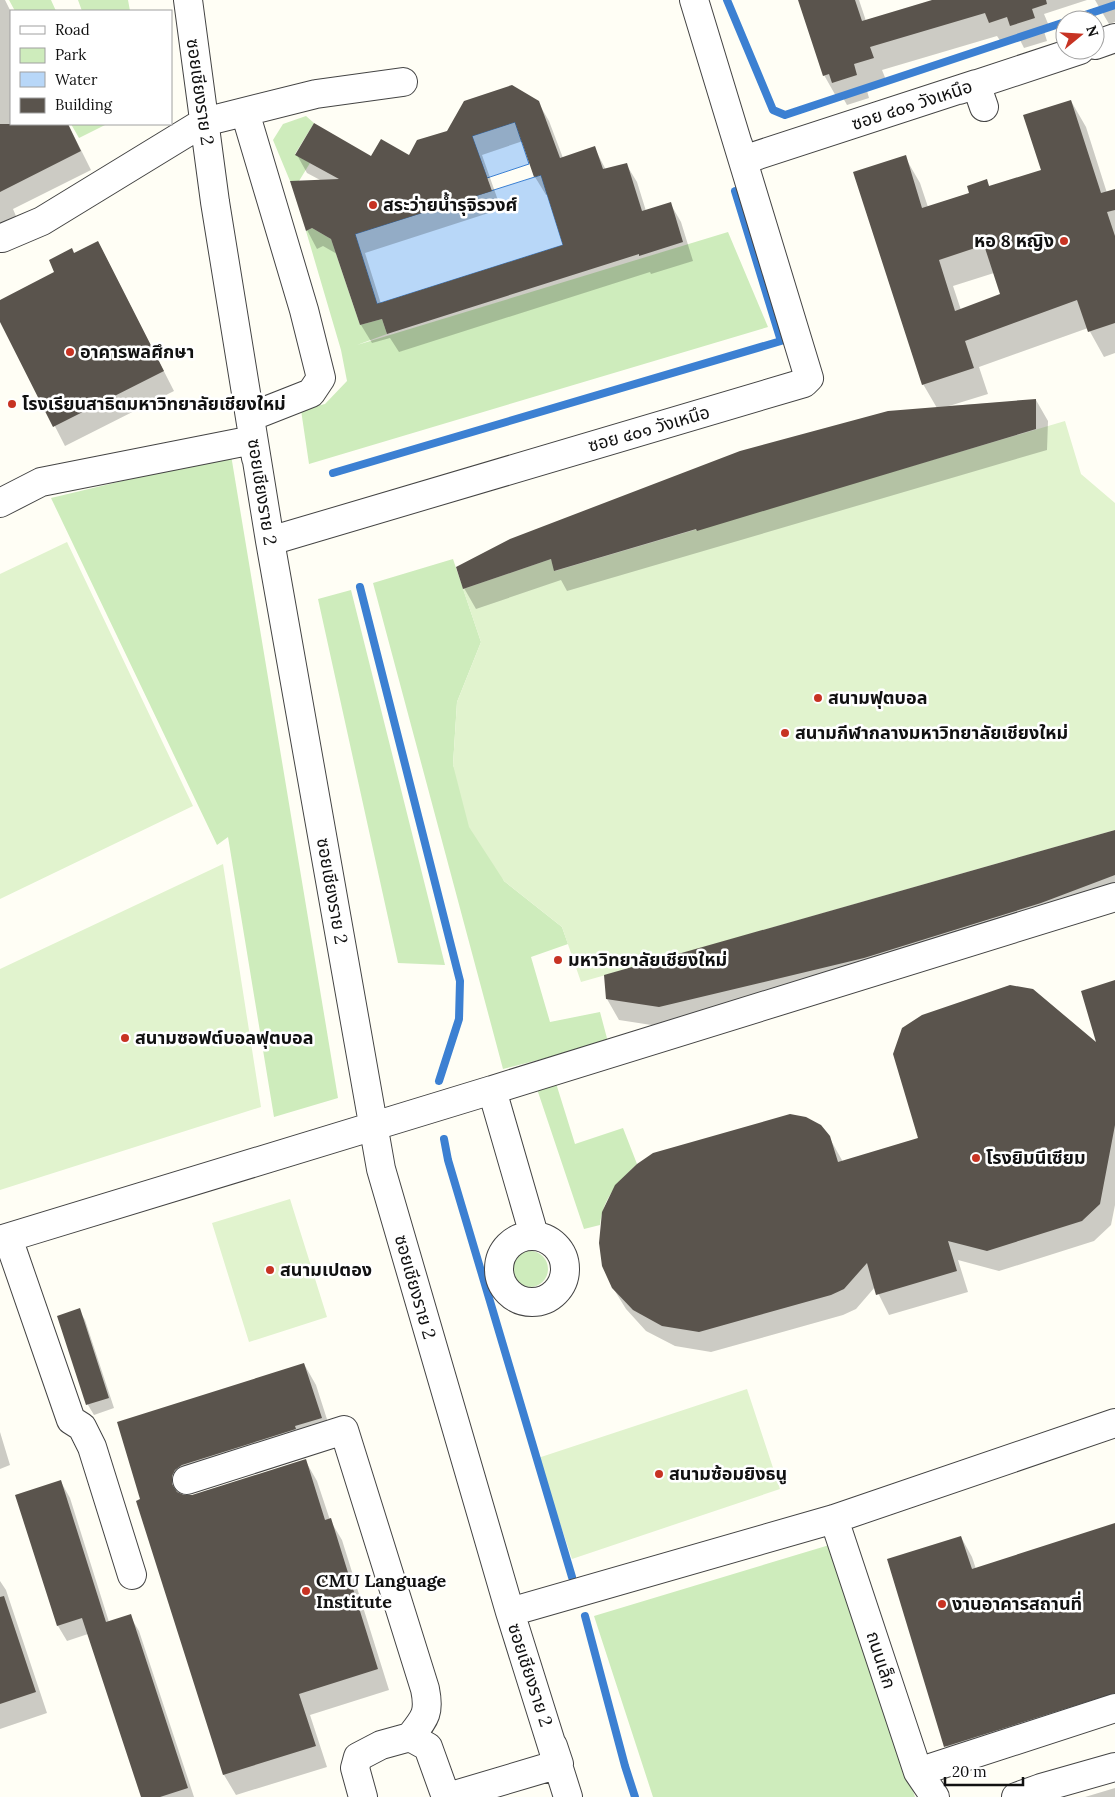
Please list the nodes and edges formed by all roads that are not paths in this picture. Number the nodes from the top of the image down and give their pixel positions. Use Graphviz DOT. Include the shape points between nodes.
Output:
graph roads {
  1 [pos="188,0"];
  2 [pos="694,0"];
  3 [pos="1058,60"];
  4 [pos="402,82"];
  5 [pos="245,112"];
  6 [pos="204,122"];
  7 [pos="743,160"];
  8 [pos="2,238"];
  9 [pos="251,429"];
  10 [pos="0,503"];
  11 [pos="270,541"];
  12 [pos="1115,897"];
  13 [pos="492,1090"];
  14 [pos="374,1126"];
  15 [pos="534,1235"];
  16 [pos="4,1239"];
  17 [pos="10,1273"];
  18 [pos="1115,1423"];
  19 [pos="187,1480"];
  20 [pos="834,1518"];
  21 [pos="132,1575"];
  22 [pos="508,1607"];
  23 [pos="1115,1708"];
  24 [pos="410,1737"];
  25 [pos="560,1767"];
  26 [pos="1115,1767"];
  27 [pos="918,1772"];
  28 [pos="1034,1794"];
  29 [pos="363,1797"];
  30 [pos="447,1797"];
  31 [pos="568,1797"];
  32 [pos="575,1797"];
  33 [pos="935,1797"];
  1 -- 6 [label="street, ซอยเชียงราย 2"];
  2 -- 7 [label="street, ซอย ๔๐๑ วังเหนึอ"];
  3 -- 7 [label="street, ซอย ๔๐๑ วังเหนึอ" via="980,95"];
  4 -- 5 [label="street" via="316,94"];
  5 -- 6 [label="street"];
  5 -- 9 [label="street" via="321,378 311,394"];
  6 -- 8 [label="street" via="42,221"];
  6 -- 9 [label="street, ซอยเชียงราย 2"];
  7 -- 11 [label="street, ซอย ๔๐๑ วังเหนึอ" via="809,378 804,383"];
  9 -- 10 [label="street" via="41,482"];
  9 -- 11 [label="street, ซอยเชียงราย 2"];
  11 -- 14 [label="street, ซอยเชียงราย 2"];
  12 -- 13 [label="street"];
  13 -- 14 [label="street"];
  13 -- 15 [label="street"];
  14 -- 16 [label="street"];
  14 -- 22 [label="street, ซอยเชียงราย 2"];
  16 -- 17 [label="street"];
  17 -- 21 [label="street" via="71,1420 82,1427 92,1447"];
  18 -- 20 [label="street"];
  19 -- 24 [label="street" via="344,1430 425,1689 428,1712"];
  20 -- 22 [label="street"];
  20 -- 27 [label="street, ถนนเล็ก"];
  22 -- 25 [label="street, ซอยเชียงราย 2"];
  23 -- 27 [label="street"];
  24 -- 29 [label="street" via="380,1745 358,1757 356,1775"];
  24 -- 30 [label="street" via="428,1747"];
  25 -- 30 [label="street" via="527,1773"];
  25 -- 31 [label="street"];
  25 -- 32 [label="street" via="572,1784"];
  26 -- 28 [label="street"];
  27 -- 33 [label="street, ถนนเล็ก"];
}
